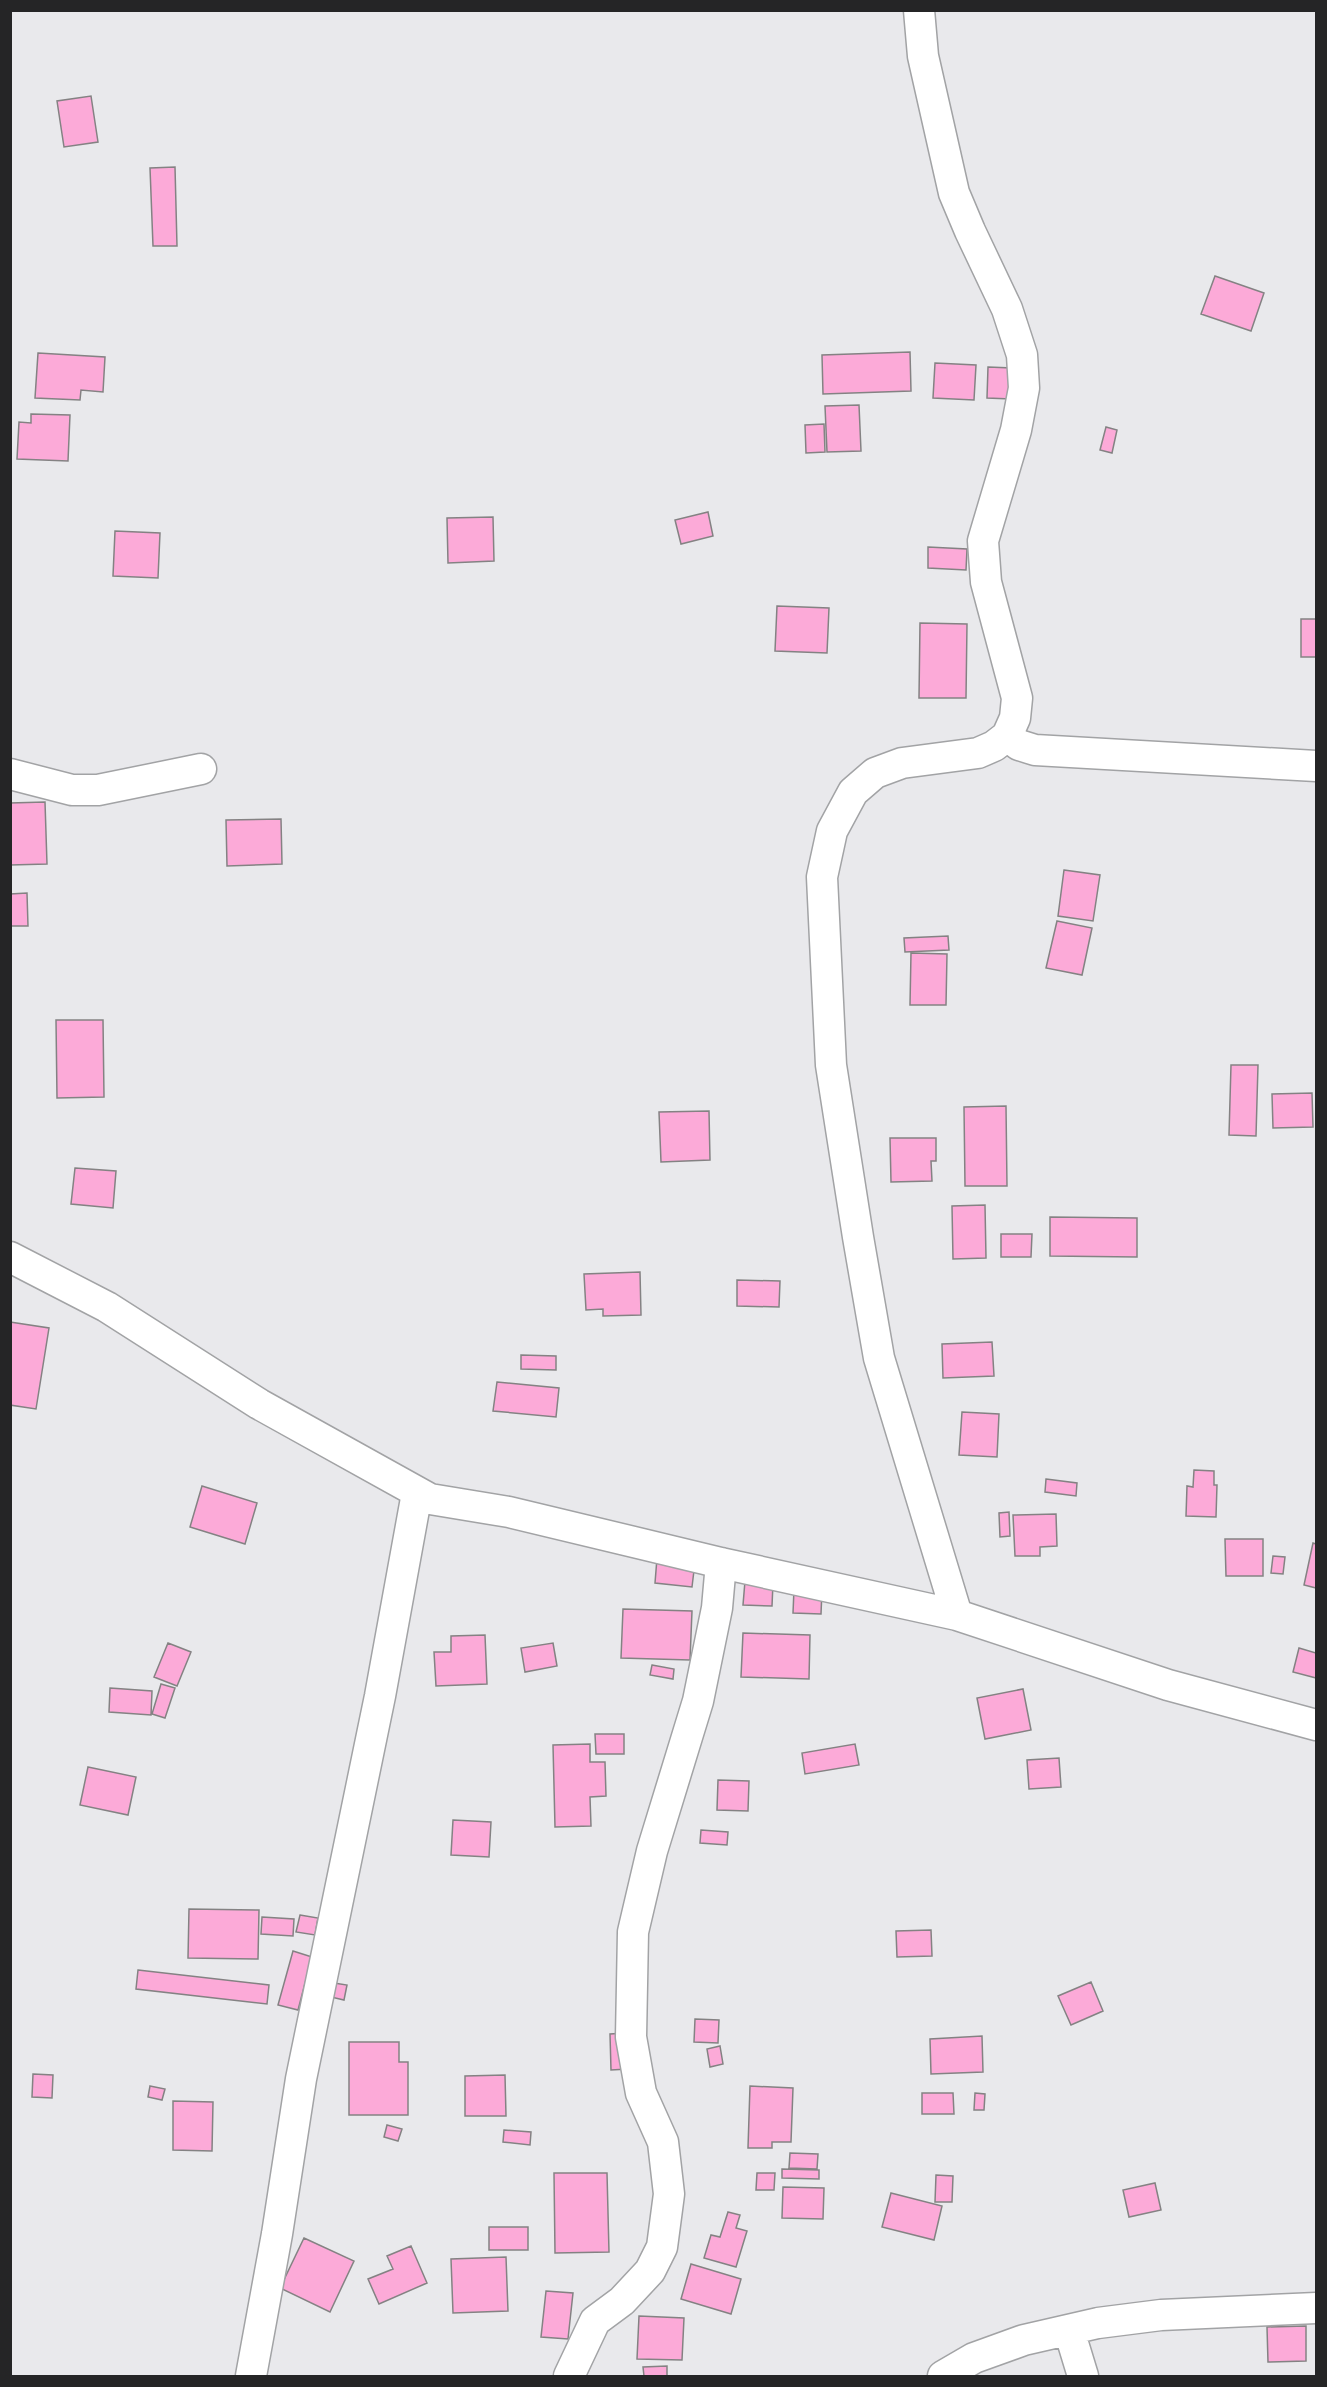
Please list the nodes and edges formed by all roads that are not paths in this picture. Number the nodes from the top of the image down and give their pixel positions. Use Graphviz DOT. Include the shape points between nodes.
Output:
graph roads {
  1 [pos="919,10"];
  2 [pos="1006,736"];
  3 [pos="1317,766"];
  4 [pos="201,770"];
  5 [pos="10,774"];
  6 [pos="10,1257"];
  7 [pos="417,1493"];
  8 [pos="721,1563"];
  9 [pos="957,1615"];
  10 [pos="1317,1725"];
  11 [pos="1317,2307"];
  12 [pos="1069,2330"];
  13 [pos="251,2376"];
  14 [pos="569,2376"];
  15 [pos="943,2376"];
  16 [pos="1083,2376"];
  1 -- 2 [label="street" via="924,56 954,193 1006,309 1022,355 1024,388 1016,430 983,541 986,582 1017,698 1015,718"];
  2 -- 3 [label="street" via="1035,750"];
  2 -- 9 [label="street" via="978,753 902,763 875,773 853,792 832,831 822,878 831,1065 879,1358"];
  4 -- 5 [label="street" via="98,790 72,790"];
  6 -- 7 [label="street" via="107,1307 259,1404"];
  7 -- 8 [label="street"];
  7 -- 13 [label="street" via="380,1696 301,2079"];
  8 -- 9 [label="street"];
  8 -- 14 [label="street" via="717,1608 698,1701 652,1851 633,1932 631,2037 641,2093 663,2142 669,2194 662,2247 650,2271 622,2301 595,2320"];
  9 -- 10 [label="street" via="1168,1685"];
  11 -- 12 [label="street" via="1161,2315"];
  12 -- 15 [label="street" via="1024,2340 974,2358"];
  12 -- 16 [label="street"];
}
